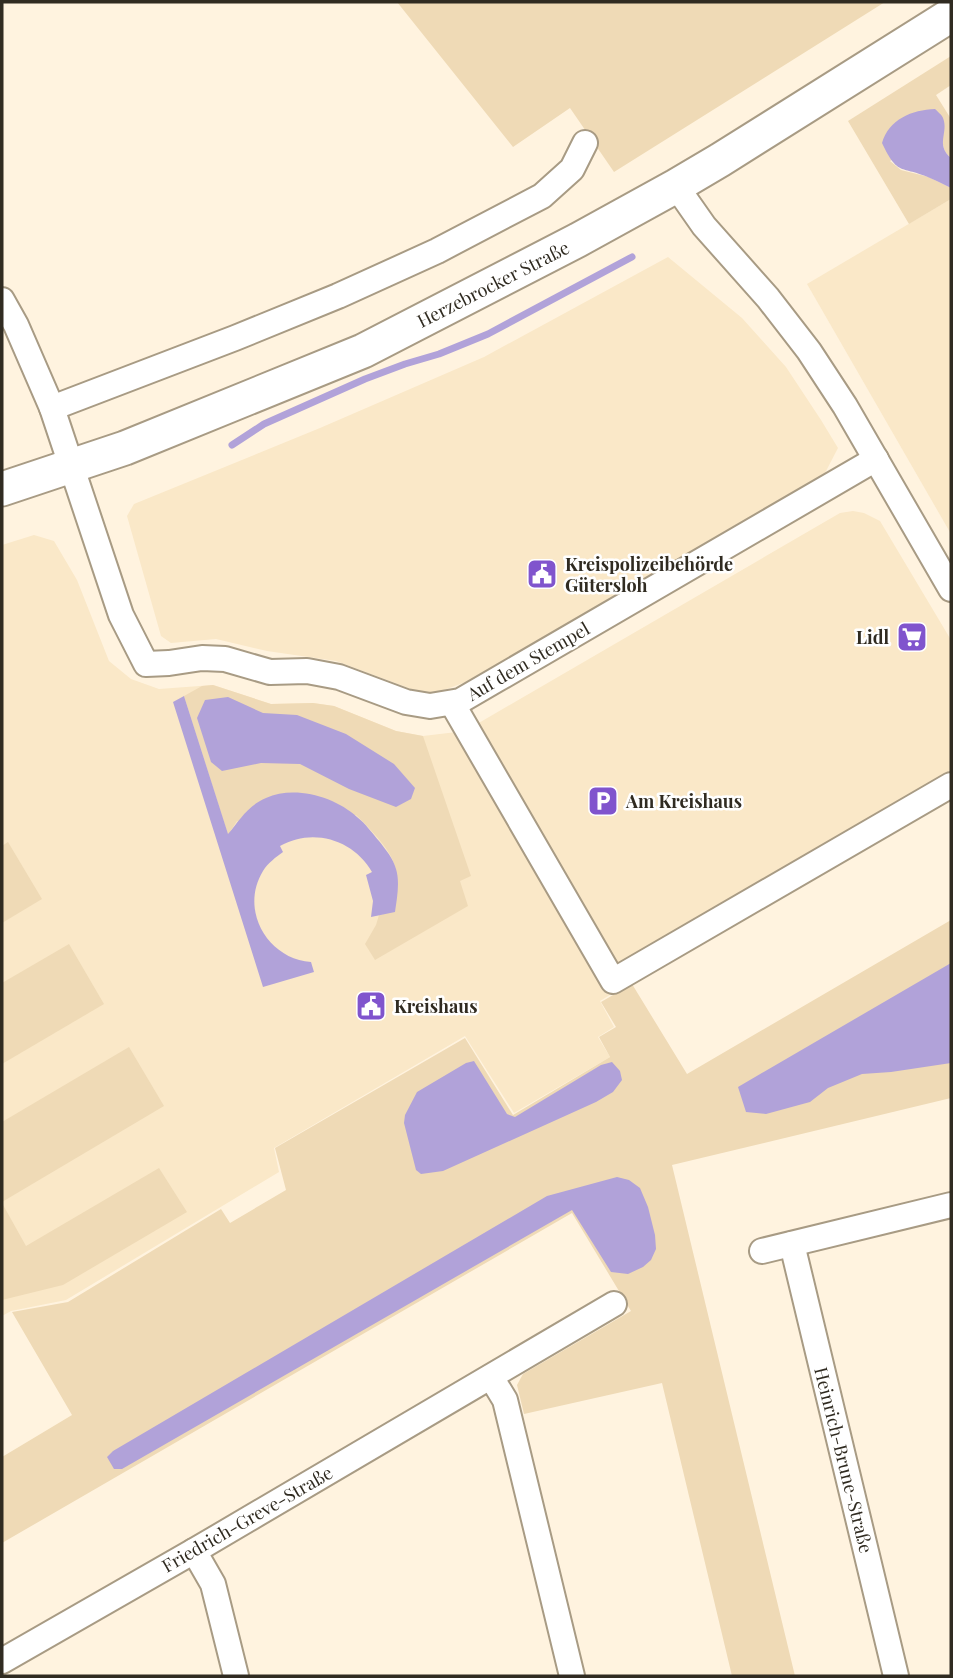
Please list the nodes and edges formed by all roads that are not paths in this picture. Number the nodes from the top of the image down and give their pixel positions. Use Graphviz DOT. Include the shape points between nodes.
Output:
graph roads {
  1 [pos="951,15"];
  2 [pos="585,144"];
  3 [pos="676,186"];
  4 [pos="2,300"];
  5 [pos="52,408"];
  6 [pos="876,459"];
  7 [pos="72,466"];
  8 [pos="2,489"];
  9 [pos="951,589"];
  10 [pos="453,703"];
  11 [pos="951,786"];
  12 [pos="951,1205"];
  13 [pos="792,1244"];
  14 [pos="762,1251"];
  15 [pos="614,1304"];
  16 [pos="491,1377"];
  17 [pos="194,1551"];
  18 [pos="2,1661"];
  19 [pos="236,1676"];
  20 [pos="572,1676"];
  21 [pos="896,1676"];
  1 -- 3 [label="main road, Herzebrocker Straße"];
  2 -- 5 [label="street" via="572,169 542,196 438,251 235,338"];
  3 -- 6 [label="street" via="809,351"];
  3 -- 7 [label="main road, Herzebrocker Straße" via="363,351"];
  4 -- 5 [label="street"];
  5 -- 7 [label="street"];
  6 -- 9 [label="street"];
  6 -- 10 [label="street, Auf dem Stempel"];
  7 -- 8 [label="main road, Herzebrocker Straße"];
  7 -- 10 [label="street, Auf dem Stempel" via="121,615 146,664 225,659 270,672 307,671 340,677 406,702"];
  10 -- 11 [label="street" via="613,981"];
  12 -- 13 [label="street"];
  13 -- 14 [label="street"];
  13 -- 21 [label="street, Heinrich-Brune-Straße"];
  15 -- 16 [label="street, Friedrich-Greve-Straße"];
  16 -- 17 [label="street, Friedrich-Greve-Straße"];
  16 -- 20 [label="street" via="505,1400"];
  17 -- 18 [label="street, Friedrich-Greve-Straße"];
  17 -- 19 [label="street" via="213,1584"];
}
